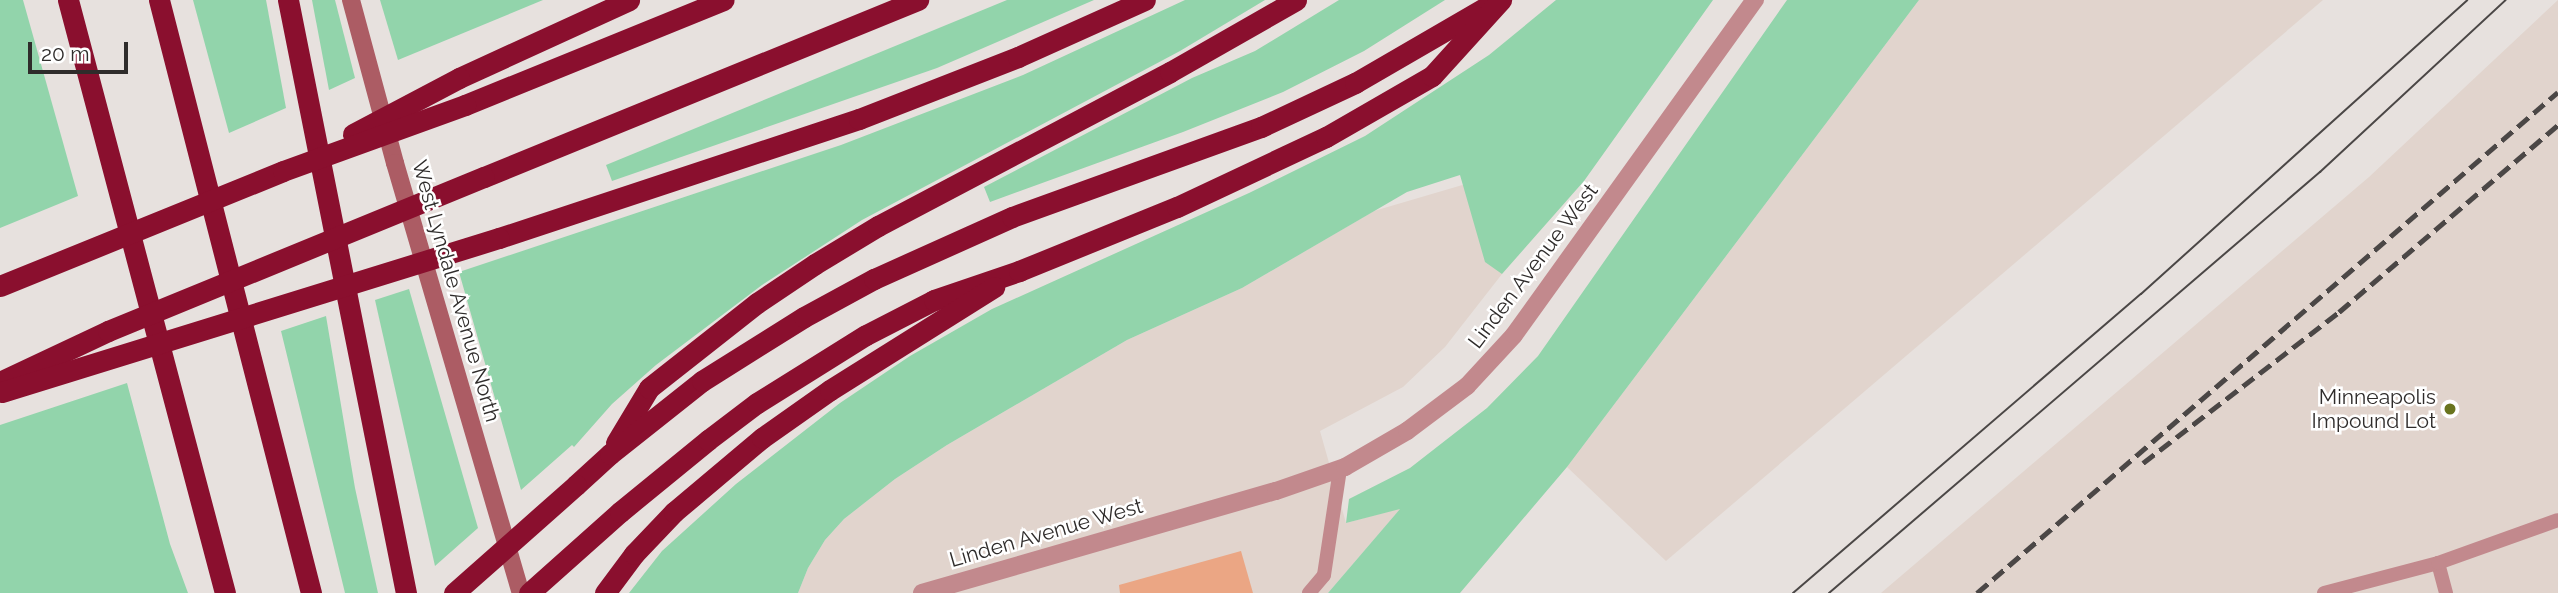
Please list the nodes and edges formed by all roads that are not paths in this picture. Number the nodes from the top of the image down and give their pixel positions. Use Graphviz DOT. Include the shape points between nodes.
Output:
graph roads {
  1 [pos="68,0"];
  2 [pos="159,0"];
  3 [pos="288,0"];
  4 [pos="351,0"];
  5 [pos="629,0"];
  6 [pos="724,0"];
  7 [pos="918,0"];
  8 [pos="1145,0"];
  9 [pos="1296,0"];
  10 [pos="1500,0"];
  11 [pos="1755,0"];
  12 [pos="283,171"];
  13 [pos="1019,271"];
  14 [pos="0,286"];
  15 [pos="0,382"];
  16 [pos="0,393"];
  17 [pos="610,454"];
  18 [pos="1340,469"];
  19 [pos="2558,520"];
  20 [pos="2438,564"];
  21 [pos="225,593"];
  22 [pos="311,593"];
  23 [pos="406,593"];
  24 [pos="454,593"];
  25 [pos="521,593"];
  26 [pos="529,593"];
  27 [pos="605,593"];
  28 [pos="922,593"];
  29 [pos="1309,593"];
  30 [pos="2324,593"];
  31 [pos="2446,593"];
  1 -- 21 [label="highway"];
  2 -- 22 [label="highway"];
  3 -- 23 [label="highway"];
  4 -- 25 [label="main road, West Lyndale Avenue North"];
  5 -- 12 [label="highway, bridge" via="458,78"];
  6 -- 12 [label="highway, bridge" via="465,105"];
  7 -- 15 [label="highway, bridge" via="108,331"];
  8 -- 16 [label="highway, bridge" via="1018,57 859,119 499,238"];
  9 -- 17 [label="highway" via="815,264 649,388"];
  10 -- 13 [label="highway" via="1432,76 1379,109 1282,160"];
  10 -- 17 [label="highway" via="1354,83 1261,128 1012,216 874,279 702,381"];
  11 -- 18 [label="street, Linden Avenue West" via="1514,335 1467,386 1407,431"];
  12 -- 14 [label="highway, bridge"];
  13 -- 26 [label="highway" via="934,300 866,335 747,410"];
  13 -- 27 [label="highway" via="830,390 762,439 674,512"];
  17 -- 24 [label="highway, bridge"];
  18 -- 28 [label="street, Linden Avenue West"];
  18 -- 29 [label="lane" via="1324,575"];
  19 -- 20 [label="lane"];
  20 -- 30 [label="lane"];
  20 -- 31 [label="lane"];
}
